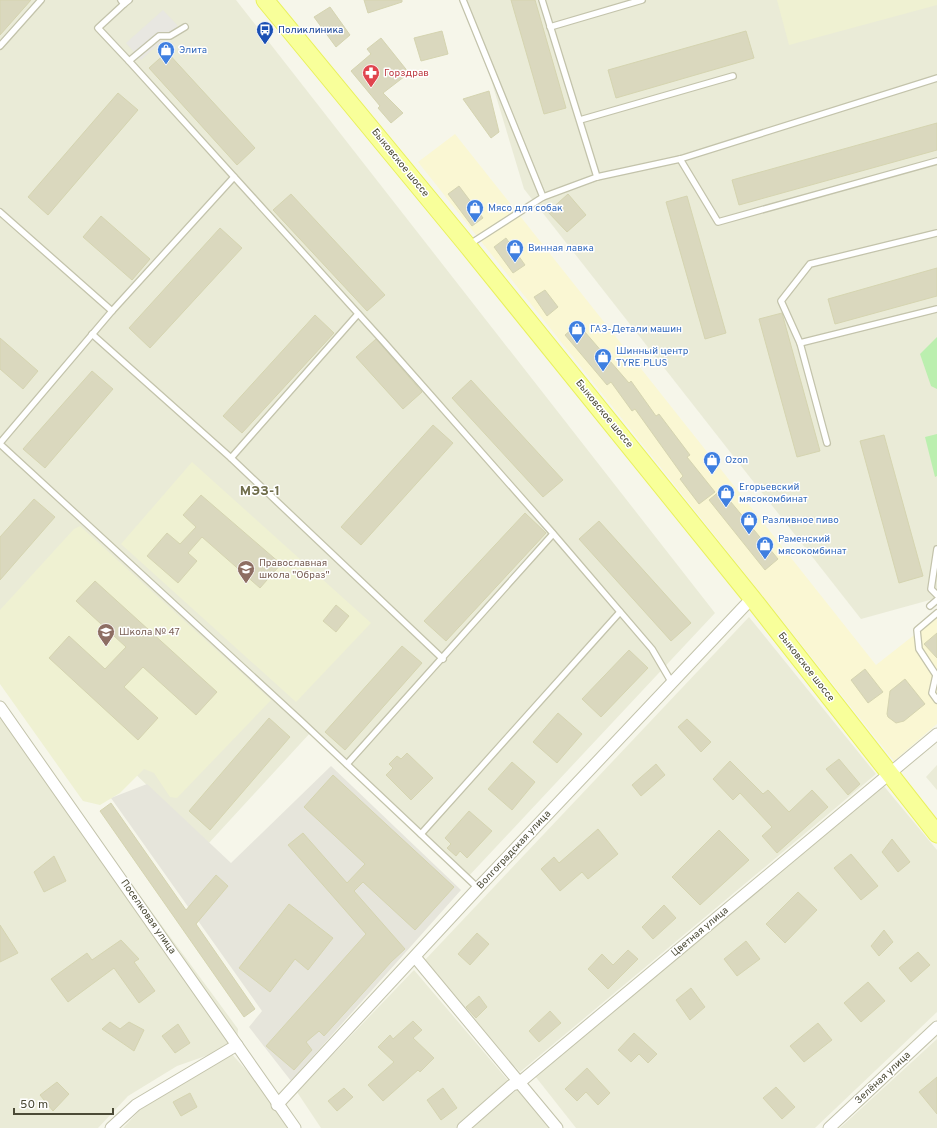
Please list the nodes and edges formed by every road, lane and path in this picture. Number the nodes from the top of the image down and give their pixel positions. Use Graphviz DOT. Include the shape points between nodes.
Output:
graph roads {
  1 [pos="41,0"];
  2 [pos="264,0"];
  3 [pos="463,0"];
  4 [pos="542,0"];
  5 [pos="642,0"];
  6 [pos="125,1"];
  7 [pos="185,27"];
  8 [pos="550,27"];
  9 [pos="0,46"];
  10 [pos="130,61"];
  11 [pos="733,76"];
  12 [pos="937,78"];
  13 [pos="580,120"];
  14 [pos="680,158"];
  15 [pos="937,161"];
  16 [pos="234,177"];
  17 [pos="598,177"];
  18 [pos="543,197"];
  19 [pos="0,212"];
  20 [pos="937,233"];
  21 [pos="467,245"];
  22 [pos="937,309"];
  23 [pos="112,311"];
  24 [pos="358,314"];
  25 [pos="92,334"];
  26 [pos="800,343"];
  27 [pos="827,443"];
  28 [pos="0,444"];
  29 [pos="231,458"];
  30 [pos="553,534"];
  31 [pos="937,549"];
  32 [pos="937,595"];
  33 [pos="752,598"];
  34 [pos="937,600"];
  35 [pos="930,606"];
  36 [pos="620,612"];
  37 [pos="937,613"];
  38 [pos="443,659"];
  39 [pos="672,683"];
  40 [pos="937,700"];
  41 [pos="0,708"];
  42 [pos="937,734"];
  43 [pos="347,764"];
  44 [pos="889,774"];
  45 [pos="421,834"];
  46 [pos="937,834"];
  47 [pos="478,888"];
  48 [pos="415,957"];
  49 [pos="937,1027"];
  50 [pos="237,1045"];
  51 [pos="519,1083"];
  52 [pos="277,1105"];
  53 [pos="111,1128"];
  54 [pos="295,1128"];
  55 [pos="463,1128"];
  56 [pos="558,1128"];
  57 [pos="829,1128"];
  1 -- 9 [label="lane"];
  2 -- 21 [label="main road, Быковское шоссе"];
  3 -- 18 [label="lane"];
  4 -- 8 [label="lane"];
  5 -- 8 [label="lane"];
  6 -- 10 [label="lane" via="98,28"];
  7 -- 10 [label="lane" via="170,36 159,36"];
  8 -- 13 [label="lane"];
  10 -- 16 [label="lane"];
  11 -- 13 [label="lane"];
  12 -- 14 [label="lane"];
  13 -- 17 [label="lane"];
  14 -- 15 [label="lane" via="718,222"];
  14 -- 17 [label="lane"];
  16 -- 23 [label="lane"];
  16 -- 24 [label="lane"];
  17 -- 18 [label="lane"];
  18 -- 21 [label="lane"];
  19 -- 23 [label="lane"];
  20 -- 26 [label="lane" via="810,264 781,301"];
  21 -- 33 [label="main road, Быковское шоссе"];
  22 -- 26 [label="lane"];
  23 -- 25 [label="lane"];
  24 -- 29 [label="lane"];
  24 -- 30 [label="lane"];
  25 -- 28 [label="lane"];
  25 -- 29 [label="lane"];
  26 -- 27 [label="lane"];
  28 -- 43 [label="lane"];
  29 -- 38 [label="lane"];
  30 -- 36 [label="lane"];
  30 -- 38 [label="lane"];
  31 -- 32 [label="lane" via="931,589"];
  33 -- 39 [label="street, Волгоградская улица"];
  33 -- 44 [label="main road, Быковское шоссе"];
  34 -- 35 [label="lane"];
  36 -- 39 [label="lane" via="652,649"];
  36 -- 45 [label="lane"];
  37 -- 40 [label="lane" via="917,630 919,649 936,675 932,693"];
  38 -- 43 [label="lane"];
  39 -- 47 [label="street, Волгоградская улица"];
  41 -- 50 [label="street, Поселковая улица"];
  42 -- 44 [label="street, Цветная улица"];
  43 -- 45 [label="lane"];
  44 -- 46 [label="main road, Быковское шоссе"];
  44 -- 51 [label="street, Цветная улица"];
  45 -- 47 [label="lane"];
  47 -- 48 [label="street, Волгоградская улица"];
  48 -- 51 [label="street"];
  48 -- 52 [label="street, Волгоградская улица"];
  49 -- 57 [label="street, Зелёная улица"];
  50 -- 52 [label="street, Поселковая улица"];
  50 -- 53 [label="street" via="136,1105"];
  51 -- 55 [label="street, Цветная улица" via="512,1085"];
  51 -- 56 [label="street"];
  52 -- 54 [label="street, Поселковая улица"];
}
